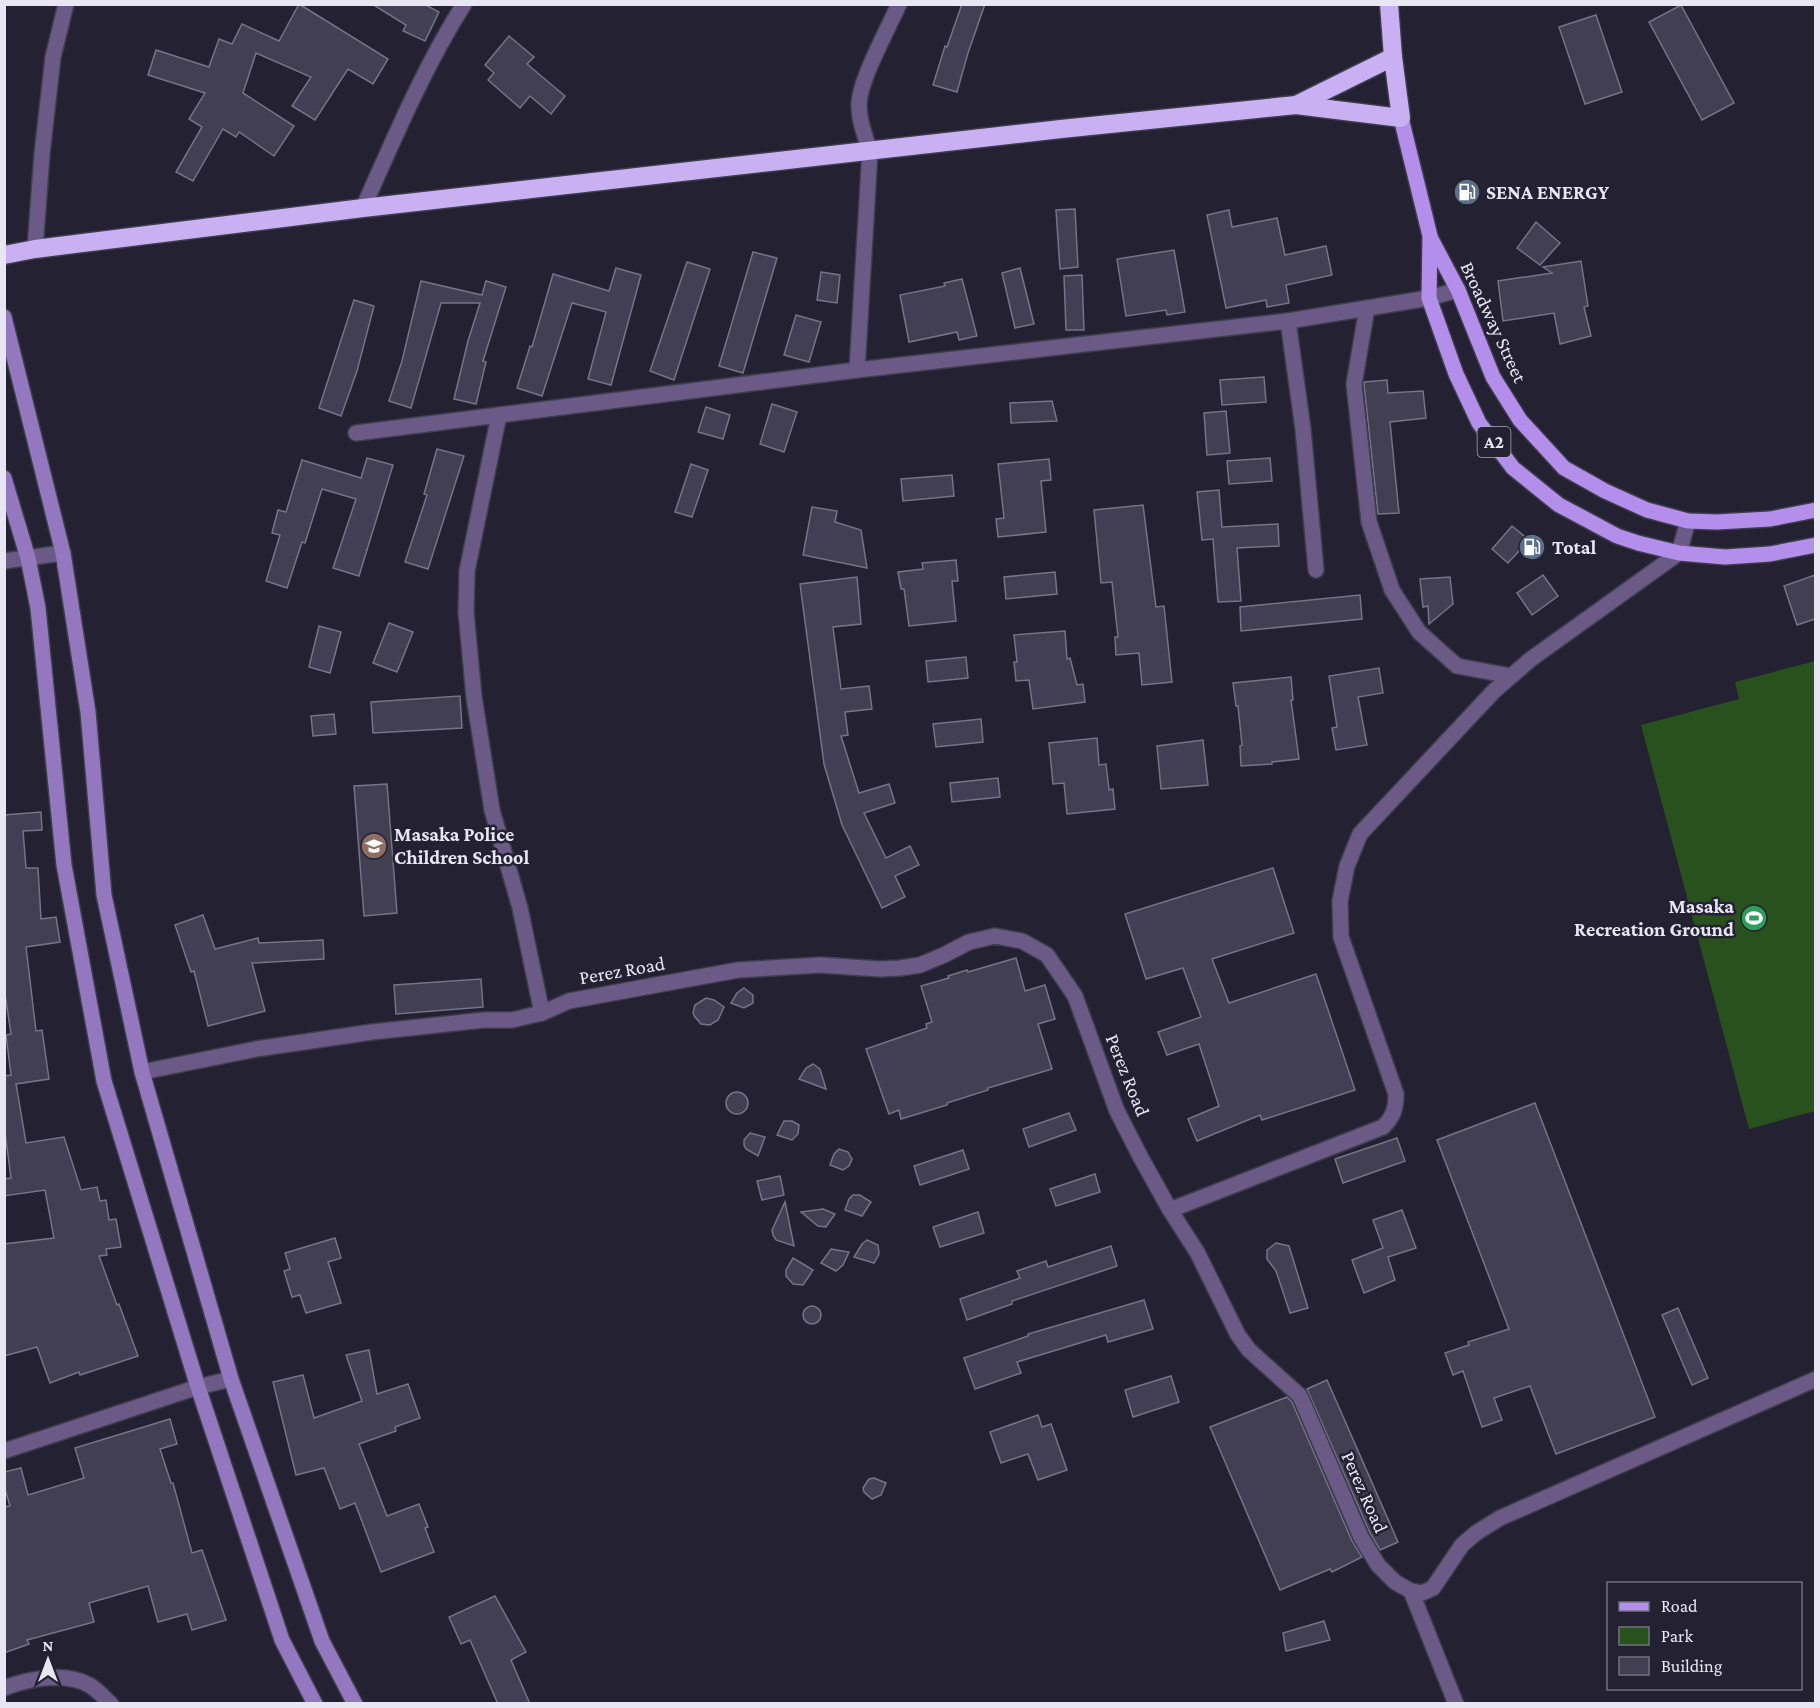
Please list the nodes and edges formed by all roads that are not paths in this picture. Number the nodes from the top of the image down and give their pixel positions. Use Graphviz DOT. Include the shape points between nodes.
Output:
graph roads {
  1 [pos="66,4"];
  2 [pos="464,4"];
  3 [pos="899,4"];
  4 [pos="1389,4"];
  5 [pos="1393,57"];
  6 [pos="1296,105"];
  7 [pos="1401,118"];
  8 [pos="870,151"];
  9 [pos="363,208"];
  10 [pos="1430,236"];
  11 [pos="35,249"];
  12 [pos="4,255"];
  13 [pos="1458,290"];
  14 [pos="1429,298"];
  15 [pos="1367,308"];
  16 [pos="4,317"];
  17 [pos="1288,321"];
  18 [pos="857,369"];
  19 [pos="499,415"];
  20 [pos="356,433"];
  21 [pos="4,478"];
  22 [pos="1815,510"];
  23 [pos="1688,521"];
  24 [pos="1815,545"];
  25 [pos="63,553"];
  26 [pos="1679,553"];
  27 [pos="28,558"];
  28 [pos="4,561"];
  29 [pos="1316,570"];
  30 [pos="1511,676"];
  31 [pos="542,1013"];
  32 [pos="142,1072"];
  33 [pos="1170,1210"];
  34 [pos="231,1379"];
  35 [pos="1815,1379"];
  36 [pos="198,1387"];
  37 [pos="4,1451"];
  38 [pos="1411,1591"];
  39 [pos="4,1688"];
  40 [pos="111,1704"];
  41 [pos="315,1704"];
  42 [pos="355,1704"];
  43 [pos="1456,1704"];
  1 -- 11 [label="street" via="53,57"];
  2 -- 9 [label="street" via="407,106"];
  3 -- 8 [label="street" via="862,85 860,120"];
  4 -- 5 [label="highway, A2"];
  5 -- 6 [label="highway"];
  5 -- 7 [label="highway, A2"];
  6 -- 7 [label="highway"];
  6 -- 8 [label="highway"];
  7 -- 10 [label="main road, Broadway Street / A2"];
  8 -- 9 [label="highway"];
  8 -- 18 [label="street"];
  9 -- 11 [label="highway"];
  10 -- 13 [label="main road, Broadway Street / A2"];
  10 -- 14 [label="main road, Broadway Street / A2"];
  11 -- 12 [label="highway"];
  13 -- 14 [label="street"];
  13 -- 23 [label="main road, Broadway Street / A2" via="1493,377 1520,420 1564,468 1640,506"];
  14 -- 15 [label="street"];
  14 -- 26 [label="main road, Broadway Street / A2" via="1455,374 1479,423 1513,468 1559,505 1617,536"];
  15 -- 17 [label="street"];
  15 -- 30 [label="street" via="1354,384 1370,522 1392,590 1419,632 1457,666"];
  16 -- 25 [label="street"];
  17 -- 18 [label="street"];
  17 -- 29 [label="street"];
  18 -- 19 [label="street"];
  19 -- 20 [label="street"];
  19 -- 31 [label="street" via="467,571 466,612 474,697 492,810 520,908"];
  21 -- 27 [label="street"];
  22 -- 23 [label="main road, Broadway Street / A2" via="1770,519"];
  23 -- 26 [label="street"];
  24 -- 26 [label="main road, Broadway Street / A2" via="1725,557"];
  25 -- 27 [label="street"];
  25 -- 32 [label="street" via="88,712 104,895"];
  26 -- 30 [label="street"];
  27 -- 28 [label="street"];
  27 -- 36 [label="street" via="38,608 64,865 104,1081"];
  30 -- 33 [label="street" via="1360,834 1347,866 1340,901 1341,937 1396,1094 1396,1108 1390,1120 1383,1127"];
  31 -- 32 [label="street, Perez Road" via="512,1020 372,1032 256,1049"];
  31 -- 33 [label="street, Perez Road" via="569,1001 738,970 820,965 900,968 920,965 969,942 995,936 1022,941 1047,955 1075,996 1118,1111"];
  32 -- 34 [label="street"];
  33 -- 38 [label="street, Perez Road" via="1197,1252 1238,1335 1300,1396 1361,1537 1378,1565"];
  34 -- 36 [label="street"];
  34 -- 42 [label="street" via="322,1641"];
  35 -- 38 [label="street" via="1500,1518 1462,1545 1433,1588 1422,1593"];
  36 -- 37 [label="street"];
  36 -- 41 [label="street" via="282,1640"];
  38 -- 43 [label="street"];
  39 -- 40 [label="street" via="65,1678 89,1684"];
}
